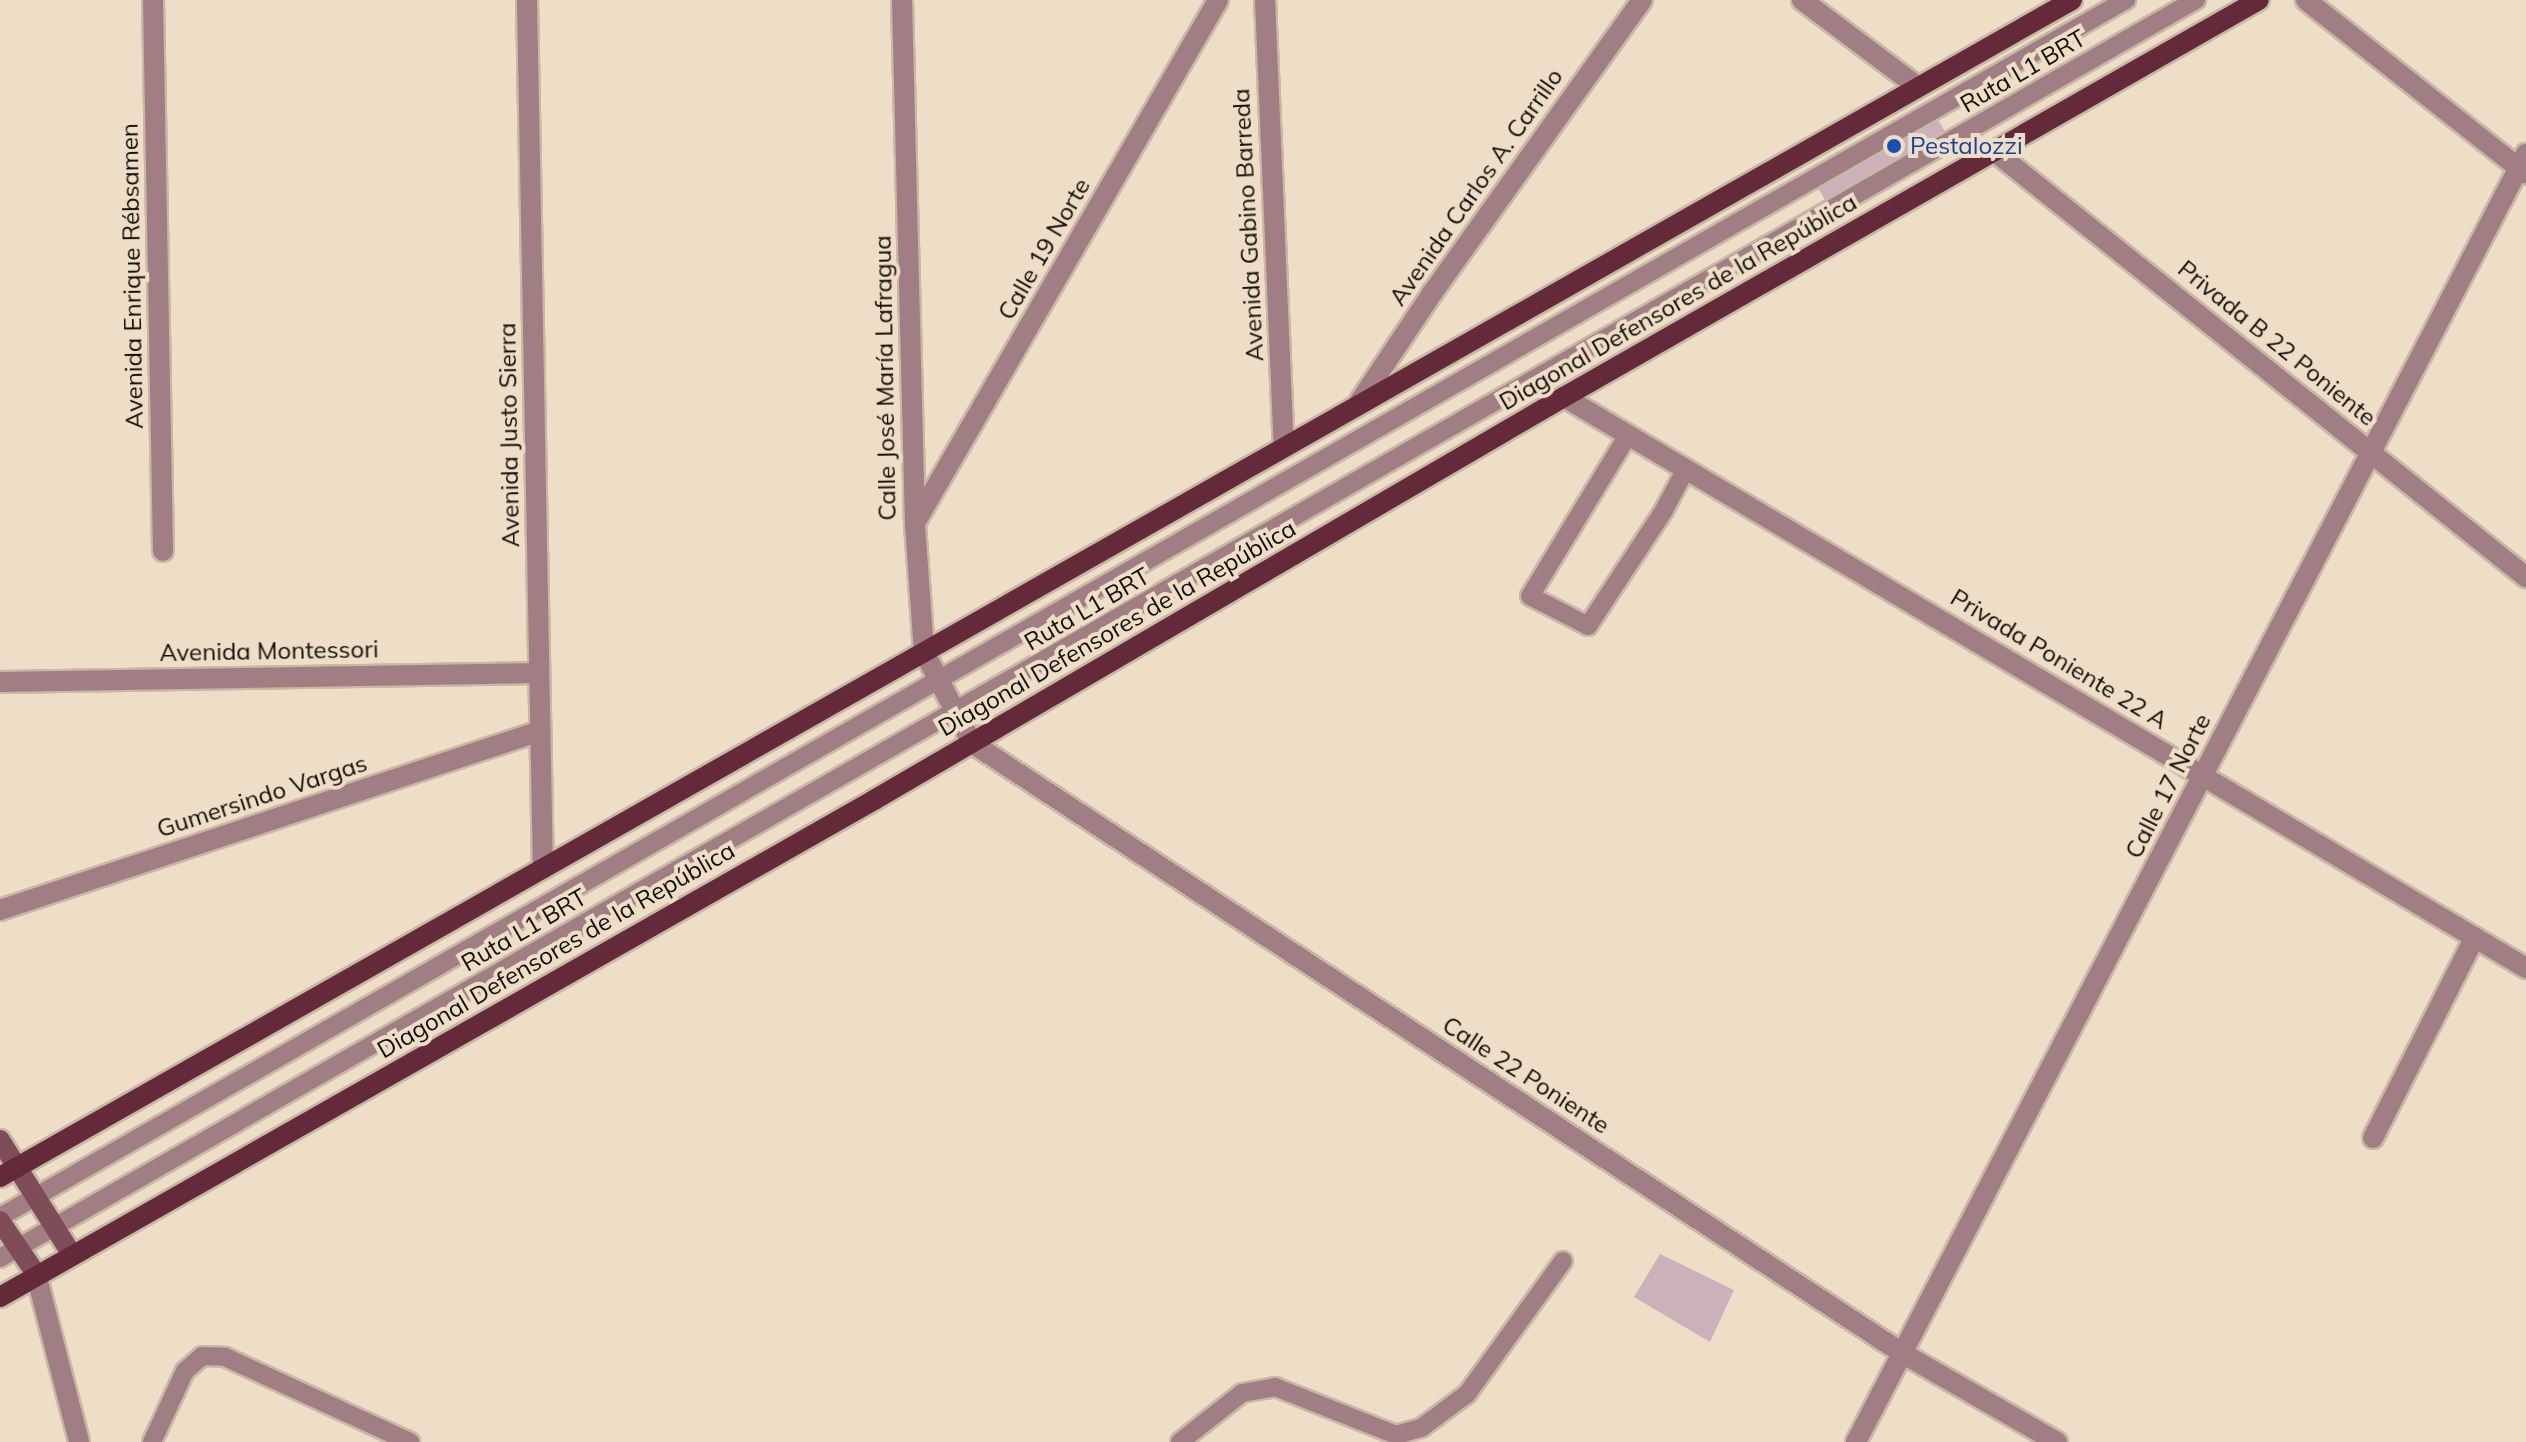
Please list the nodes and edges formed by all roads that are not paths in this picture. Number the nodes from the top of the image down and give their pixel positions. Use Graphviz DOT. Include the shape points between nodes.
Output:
graph roads {
  1 [pos="153,0"];
  2 [pos="527,0"];
  3 [pos="902,0"];
  4 [pos="1218,0"];
  5 [pos="1265,0"];
  6 [pos="1642,0"];
  7 [pos="1802,0"];
  8 [pos="2072,0"];
  9 [pos="2126,0"];
  10 [pos="2196,0"];
  11 [pos="2259,0"];
  12 [pos="2306,0"];
  13 [pos="1918,87"];
  14 [pos="1994,151"];
  15 [pos="2523,166"];
  16 [pos="1564,397"];
  17 [pos="1356,407"];
  18 [pos="1628,435"];
  19 [pos="1284,447"];
  20 [pos="2371,452"];
  21 [pos="1686,469"];
  22 [pos="915,524"];
  23 [pos="163,551"];
  24 [pos="2526,577"];
  25 [pos="924,652"];
  26 [pos="539,673"];
  27 [pos="939,680"];
  28 [pos="0,682"];
  29 [pos="956,711"];
  30 [pos="540,731"];
  31 [pos="972,743"];
  32 [pos="2203,775"];
  33 [pos="543,869"];
  34 [pos="0,910"];
  35 [pos="2475,937"];
  36 [pos="2526,968"];
  37 [pos="2373,1138"];
  38 [pos="0,1140"];
  39 [pos="19,1166"];
  40 [pos="0,1177"];
  41 [pos="36,1195"];
  42 [pos="0,1219"];
  43 [pos="54,1225"];
  44 [pos="8,1252"];
  45 [pos="72,1255"];
  46 [pos="1563,1261"];
  47 [pos="36,1274"];
  48 [pos="0,1297"];
  49 [pos="1902,1353"];
  50 [pos="79,1442"];
  51 [pos="152,1442"];
  52 [pos="410,1442"];
  53 [pos="1180,1442"];
  54 [pos="1856,1442"];
  55 [pos="2057,1442"];
  1 -- 23 [label="street, Avenida Enrique Rébsamen"];
  2 -- 26 [label="street, Avenida Justo Sierra"];
  3 -- 22 [label="street, Calle José María Lafragua"];
  4 -- 22 [label="street, Calle 19 Norte"];
  5 -- 19 [label="street, Avenida Gabino Barreda"];
  6 -- 17 [label="street, Avenida Carlos A. Carrillo"];
  7 -- 13 [label="street"];
  8 -- 13 [label="main road"];
  9 -- 27 [label="lane, Ruta L1 BRT"];
  10 -- 29 [label="lane, Ruta L1 BRT"];
  11 -- 14 [label="main road, Diagonal Defensores de la República"];
  12 -- 15 [label="street"];
  13 -- 17 [label="main road"];
  14 -- 16 [label="main road, Diagonal Defensores de la República"];
  14 -- 20 [label="street, Privada B 22 Poniente"];
  15 -- 20 [label="street, Calle 17 Norte"];
  16 -- 18 [label="street, Privada Poniente 22 A"];
  16 -- 31 [label="main road, Diagonal Defensores de la República"];
  17 -- 19 [label="main road"];
  18 -- 21 [label="street, Privada Poniente 22 A"];
  18 -- 21 [label="lane" via="1530,596 1588,626"];
  19 -- 25 [label="main road"];
  20 -- 24 [label="street, Privada B 22 Poniente"];
  20 -- 32 [label="street, Calle 17 Norte"];
  21 -- 32 [label="street, Privada Poniente 22 A"];
  22 -- 25 [label="street, Calle José María Lafragua"];
  25 -- 27 [label="street, Calle José María Lafragua"];
  25 -- 33 [label="main road"];
  26 -- 28 [label="street, Avenida Montessori"];
  26 -- 30 [label="street, Avenida Justo Sierra"];
  27 -- 29 [label="street, Calle José María Lafragua"];
  27 -- 41 [label="lane, Ruta L1 BRT"];
  29 -- 31 [label="street, Calle José María Lafragua"];
  29 -- 43 [label="lane, Ruta L1 BRT"];
  30 -- 33 [label="street, Avenida Justo Sierra"];
  30 -- 34 [label="street, Gumersindo Vargas"];
  31 -- 45 [label="main road, Diagonal Defensores de la República"];
  31 -- 49 [label="street, Calle 22 Poniente"];
  32 -- 35 [label="street, Privada Poniente 22 A"];
  32 -- 49 [label="street, Calle 17 Norte"];
  33 -- 39 [label="main road"];
  35 -- 36 [label="street, Privada Poniente 22 A"];
  35 -- 37 [label="street"];
  38 -- 39 [label="main road"];
  39 -- 40 [label="main road"];
  39 -- 41 [label="main road"];
  41 -- 42 [label="lane, Ruta L1 BRT"];
  41 -- 43 [label="main road"];
  42 -- 44 [label="main road"];
  43 -- 44 [label="lane, Ruta L1 BRT"];
  43 -- 45 [label="main road"];
  44 -- 47 [label="main road"];
  45 -- 47 [label="main road, Diagonal Defensores de la República"];
  46 -- 53 [label="lane" via="1467,1394 1421,1428 1396,1435 1275,1387 1242,1393"];
  47 -- 48 [label="main road, Diagonal Defensores de la República"];
  47 -- 50 [label="street"];
  49 -- 54 [label="street, Calle 17 Norte"];
  49 -- 55 [label="street, Calle 22 Poniente"];
  51 -- 52 [label="lane" via="185,1371 202,1356 225,1357"];
}
